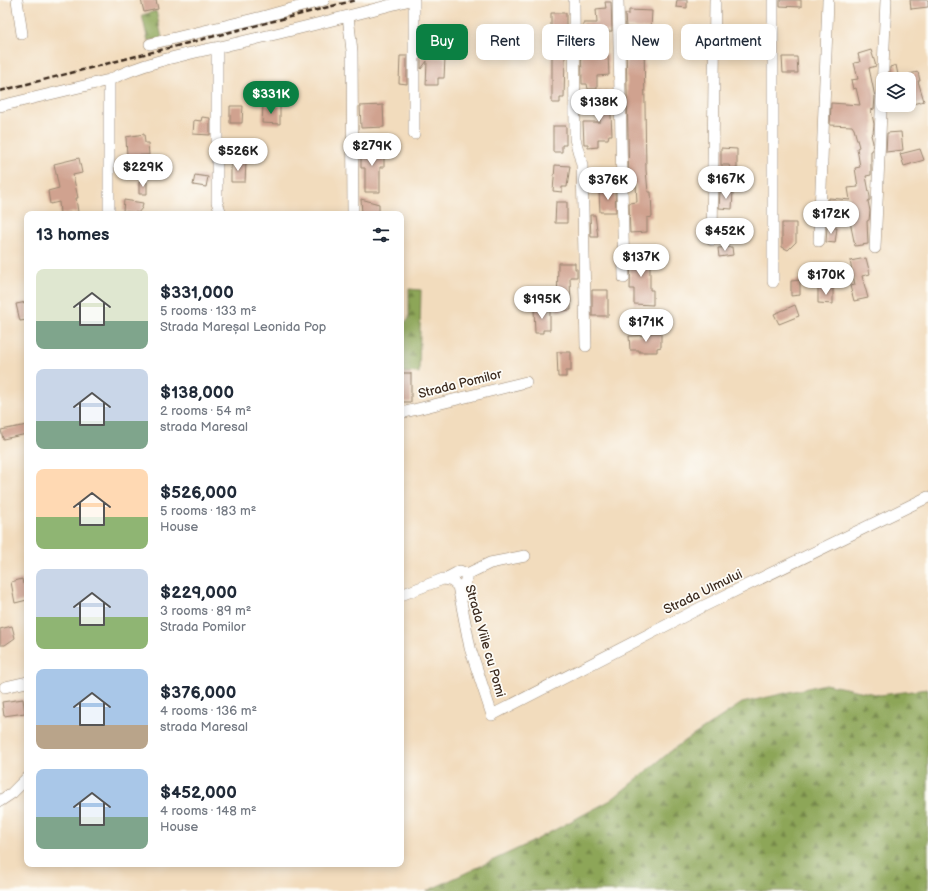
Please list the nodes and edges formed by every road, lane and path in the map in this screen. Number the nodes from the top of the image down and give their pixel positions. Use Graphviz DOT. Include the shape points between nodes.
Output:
graph roads {
  1 [pos="17,0"];
  2 [pos="324,0"];
  3 [pos="410,0"];
  4 [pos="414,0"];
  5 [pos="574,0"];
  6 [pos="618,0"];
  7 [pos="716,0"];
  8 [pos="773,0"];
  9 [pos="828,0"];
  10 [pos="886,0"];
  11 [pos="348,16"];
  12 [pos="22,34"];
  13 [pos="150,44"];
  14 [pos="217,48"];
  15 [pos="109,80"];
  16 [pos="0,106"];
  17 [pos="414,134"];
  18 [pos="109,211"];
  19 [pos="220,211"];
  20 [pos="353,211"];
  21 [pos="712,240"];
  22 [pos="819,241"];
  23 [pos="875,248"];
  24 [pos="624,278"];
  25 [pos="773,282"];
  26 [pos="586,346"];
  27 [pos="526,382"];
  28 [pos="404,412"];
  29 [pos="928,497"];
  30 [pos="525,556"];
  31 [pos="467,574"];
  32 [pos="445,579"];
  33 [pos="404,594"];
  34 [pos="461,602"];
  35 [pos="24,683"];
  36 [pos="5,687"];
  37 [pos="492,715"];
  38 [pos="24,781"];
  39 [pos="0,801"];
  1 -- 12 [label="street"];
  2 -- 13 [label="street"];
  3 -- 11 [label="street"];
  4 -- 17 [label="street"];
  5 -- 26 [label="street" via="575,139 582,165"];
  6 -- 24 [label="street"];
  7 -- 21 [label="street"];
  8 -- 25 [label="street"];
  9 -- 22 [label="street"];
  10 -- 23 [label="street"];
  11 -- 14 [label="street"];
  11 -- 20 [label="street" via="352,51"];
  14 -- 15 [label="street" via="153,63"];
  14 -- 19 [label="street" via="217,202"];
  15 -- 16 [label="street"];
  15 -- 18 [label="street"];
  27 -- 28 [label="street, Strada Pomilor"];
  29 -- 37 [label="street, Strada Ulmului" via="704,606"];
  30 -- 31 [label="street" via="490,563"];
  31 -- 32 [label="street" via="460,571"];
  31 -- 34 [label="street"];
  32 -- 33 [label="street, Strada Viile cu Pomi"];
  32 -- 34 [label="street, Strada Viile cu Pomi" via="458,586"];
  34 -- 37 [label="street, Strada Viile cu Pomi" via="470,648"];
  35 -- 36 [label="street"];
  38 -- 39 [label="street"];
}
